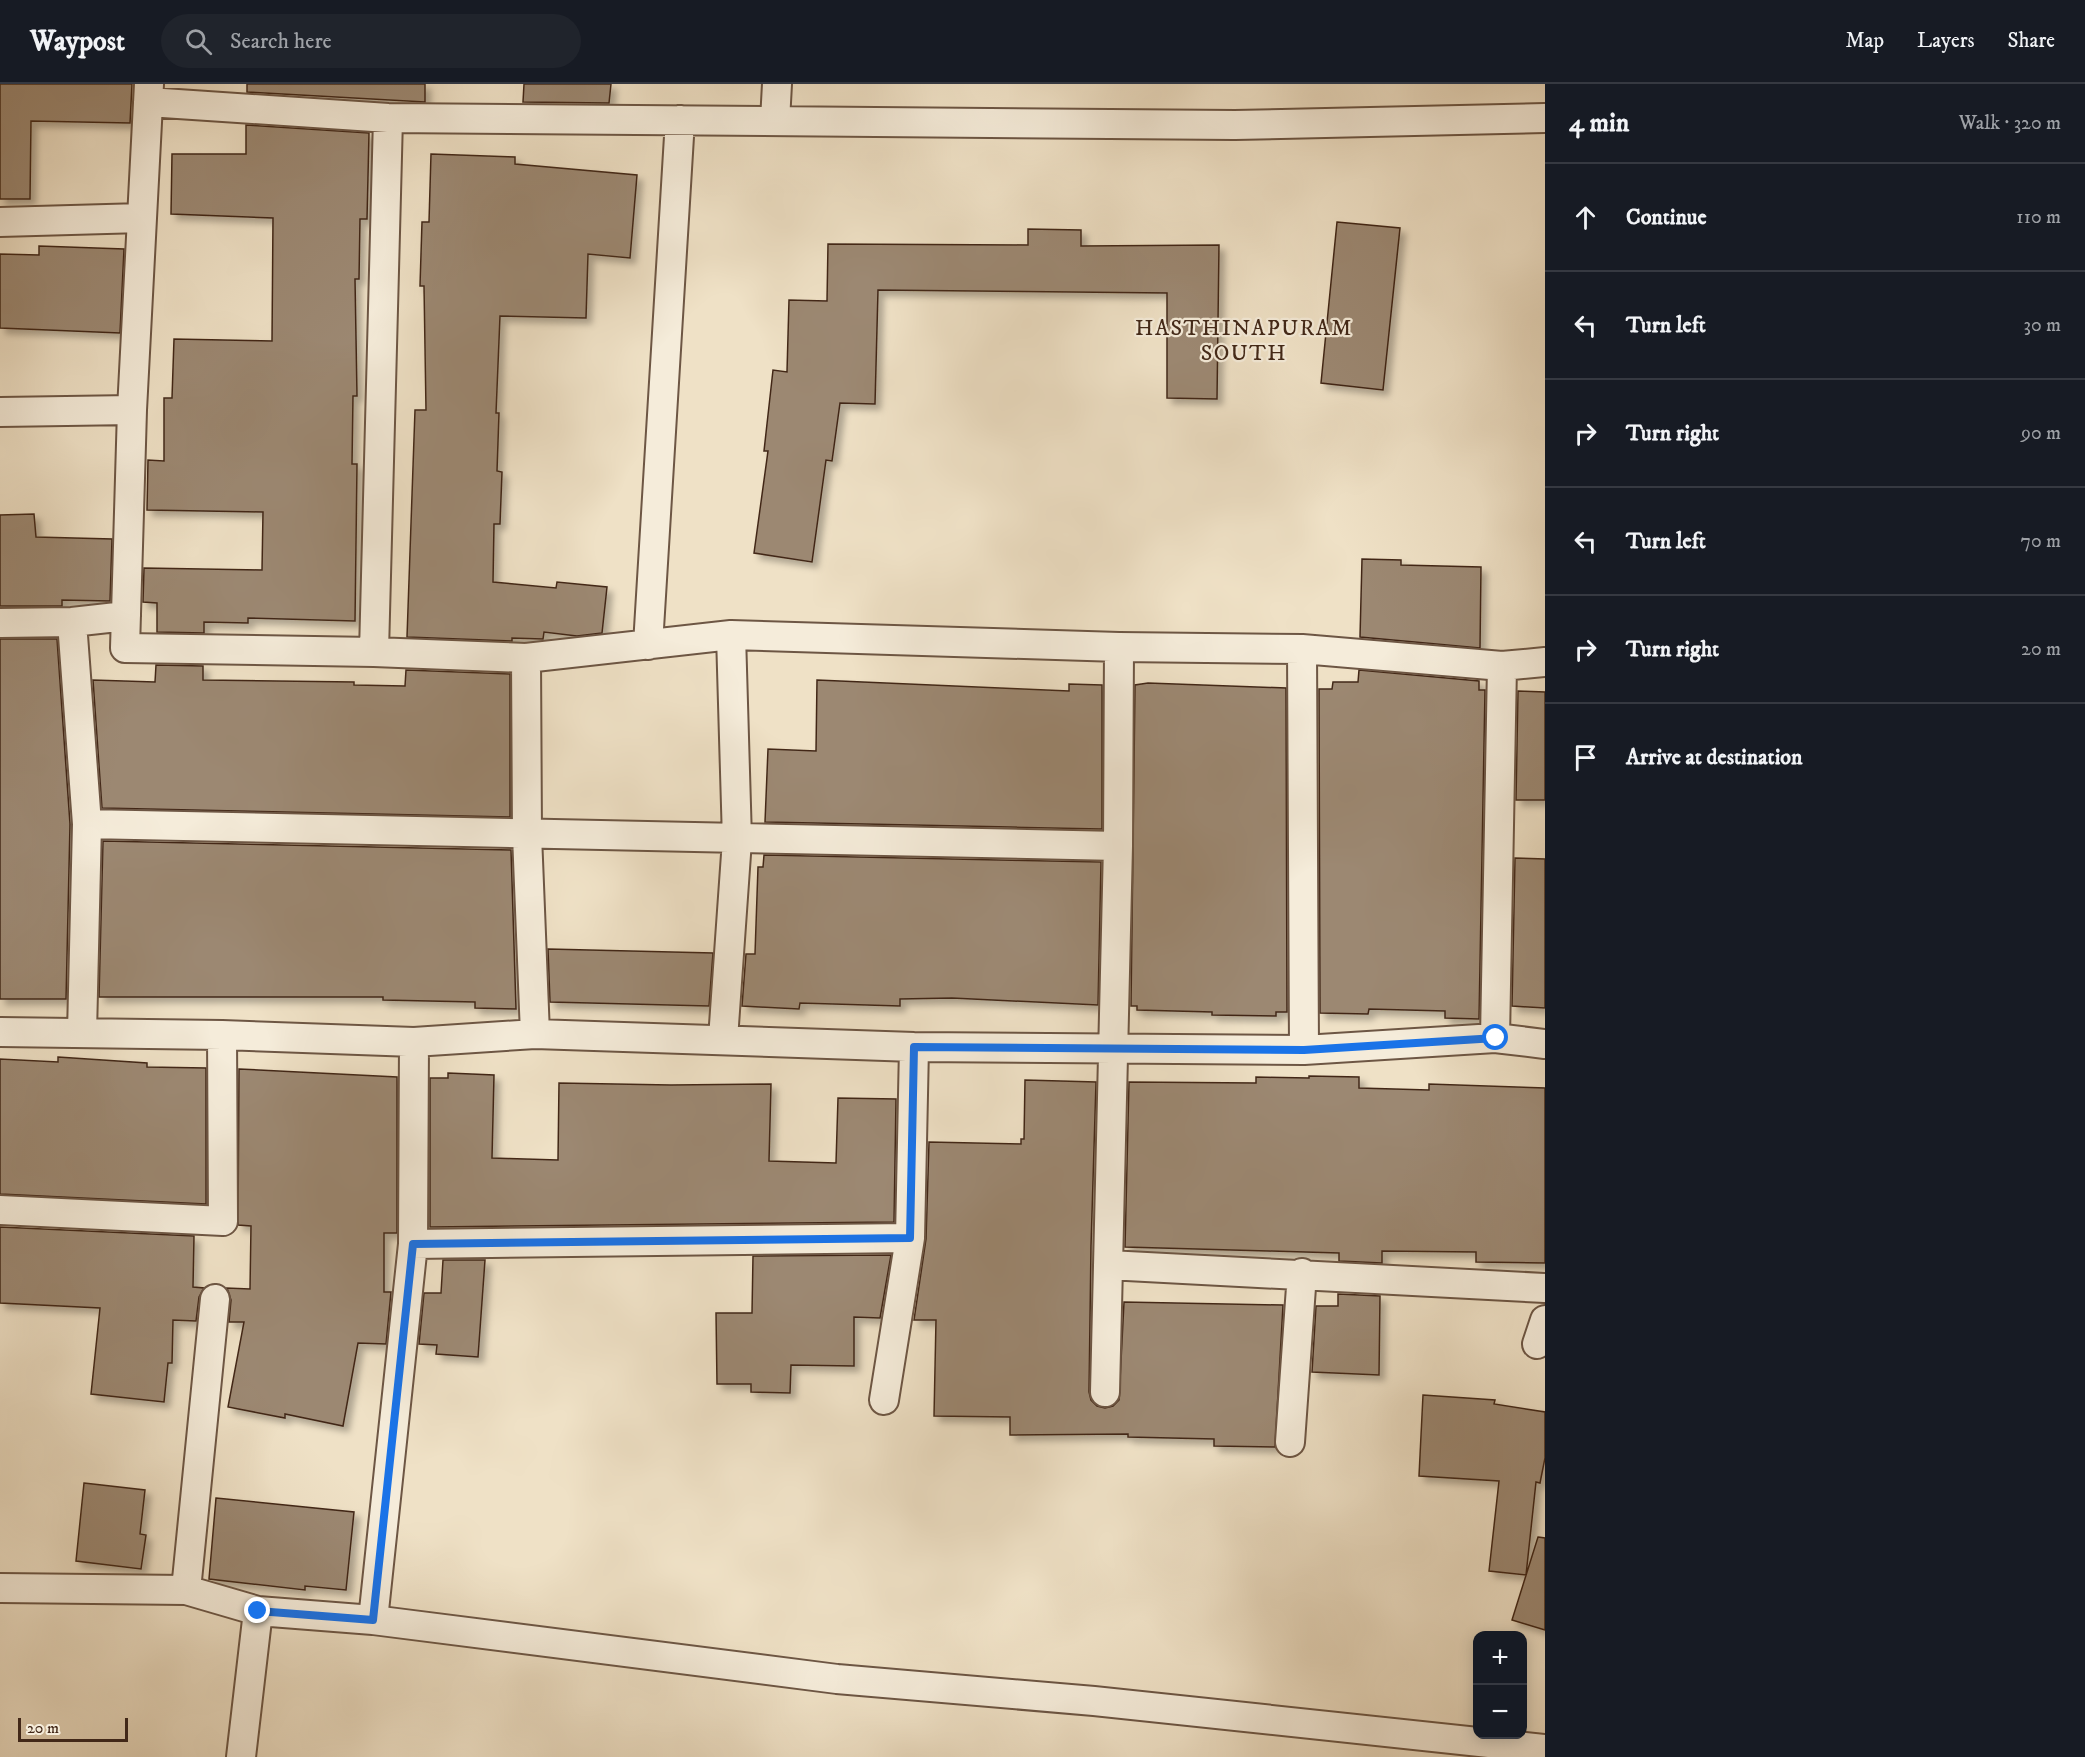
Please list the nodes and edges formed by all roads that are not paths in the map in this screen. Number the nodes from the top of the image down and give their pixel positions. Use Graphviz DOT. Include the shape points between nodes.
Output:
graph roads {
  1 [pos="777,84"];
  2 [pos="149,93"];
  3 [pos="388,118"];
  4 [pos="1545,118"];
  5 [pos="680,120"];
  6 [pos="775,121"];
  7 [pos="142,218"];
  8 [pos="0,222"];
  9 [pos="132,410"];
  10 [pos="0,412"];
  11 [pos="126,616"];
  12 [pos="72,622"];
  13 [pos="0,623"];
  14 [pos="731,635"];
  15 [pos="648,645"];
  16 [pos="1119,647"];
  17 [pos="1302,650"];
  18 [pos="374,652"];
  19 [pos="526,658"];
  20 [pos="1545,662"];
  21 [pos="1502,666"];
  22 [pos="87,824"];
  23 [pos="527,835"];
  24 [pos="737,840"];
  25 [pos="1118,846"];
  26 [pos="0,1032"];
  27 [pos="82,1033"];
  28 [pos="535,1034"];
  29 [pos="222,1035"];
  30 [pos="1496,1038"];
  31 [pos="723,1040"];
  32 [pos="414,1042"];
  33 [pos="1545,1044"];
  34 [pos="914,1047"];
  35 [pos="1111,1048"];
  36 [pos="1304,1050"];
  37 [pos="0,1210"];
  38 [pos="910,1238"];
  39 [pos="413,1244"];
  40 [pos="1108,1265"];
  41 [pos="1302,1273"];
  42 [pos="1545,1288"];
  43 [pos="214,1299"];
  44 [pos="1105,1392"];
  45 [pos="884,1400"];
  46 [pos="1290,1442"];
  47 [pos="0,1588"];
  48 [pos="186,1590"];
  49 [pos="258,1611"];
  50 [pos="373,1620"];
  51 [pos="1545,1749"];
  52 [pos="241,1757"];
  1 -- 6 [label="street"];
  2 -- 3 [label="street"];
  2 -- 7 [label="street"];
  3 -- 5 [label="street"];
  3 -- 18 [label="street"];
  4 -- 6 [label="street" via="1235,125"];
  5 -- 6 [label="street"];
  5 -- 15 [label="street"];
  7 -- 8 [label="street"];
  7 -- 9 [label="street"];
  9 -- 10 [label="street"];
  9 -- 11 [label="street"];
  11 -- 12 [label="street"];
  11 -- 18 [label="street" via="125,648"];
  12 -- 13 [label="street"];
  12 -- 22 [label="street"];
  14 -- 15 [label="street"];
  14 -- 16 [label="street"];
  14 -- 24 [label="street"];
  15 -- 19 [label="street"];
  16 -- 17 [label="street"];
  16 -- 25 [label="street"];
  17 -- 21 [label="street"];
  17 -- 36 [label="street"];
  18 -- 19 [label="street"];
  19 -- 23 [label="street"];
  20 -- 21 [label="street"];
  21 -- 30 [label="street"];
  22 -- 23 [label="street"];
  22 -- 27 [label="street"];
  23 -- 24 [label="street"];
  23 -- 28 [label="street"];
  24 -- 25 [label="street"];
  24 -- 31 [label="street"];
  25 -- 35 [label="street"];
  26 -- 27 [label="street"];
  27 -- 29 [label="street"];
  28 -- 31 [label="street"];
  28 -- 32 [label="street"];
  29 -- 32 [label="street"];
  29 -- 37 [label="street" via="223,1221"];
  30 -- 33 [label="street"];
  30 -- 36 [label="street"];
  31 -- 34 [label="street"];
  32 -- 39 [label="street"];
  34 -- 35 [label="street"];
  34 -- 38 [label="street"];
  35 -- 36 [label="street"];
  35 -- 40 [label="street"];
  38 -- 39 [label="street"];
  38 -- 45 [label="street"];
  39 -- 50 [label="street"];
  40 -- 41 [label="street"];
  40 -- 44 [label="street"];
  41 -- 42 [label="street"];
  41 -- 46 [label="street"];
  43 -- 48 [label="street"];
  47 -- 48 [label="street"];
  48 -- 49 [label="street"];
  49 -- 50 [label="street"];
  49 -- 52 [label="street"];
  50 -- 51 [label="street" via="837,1679 1094,1701"];
}
